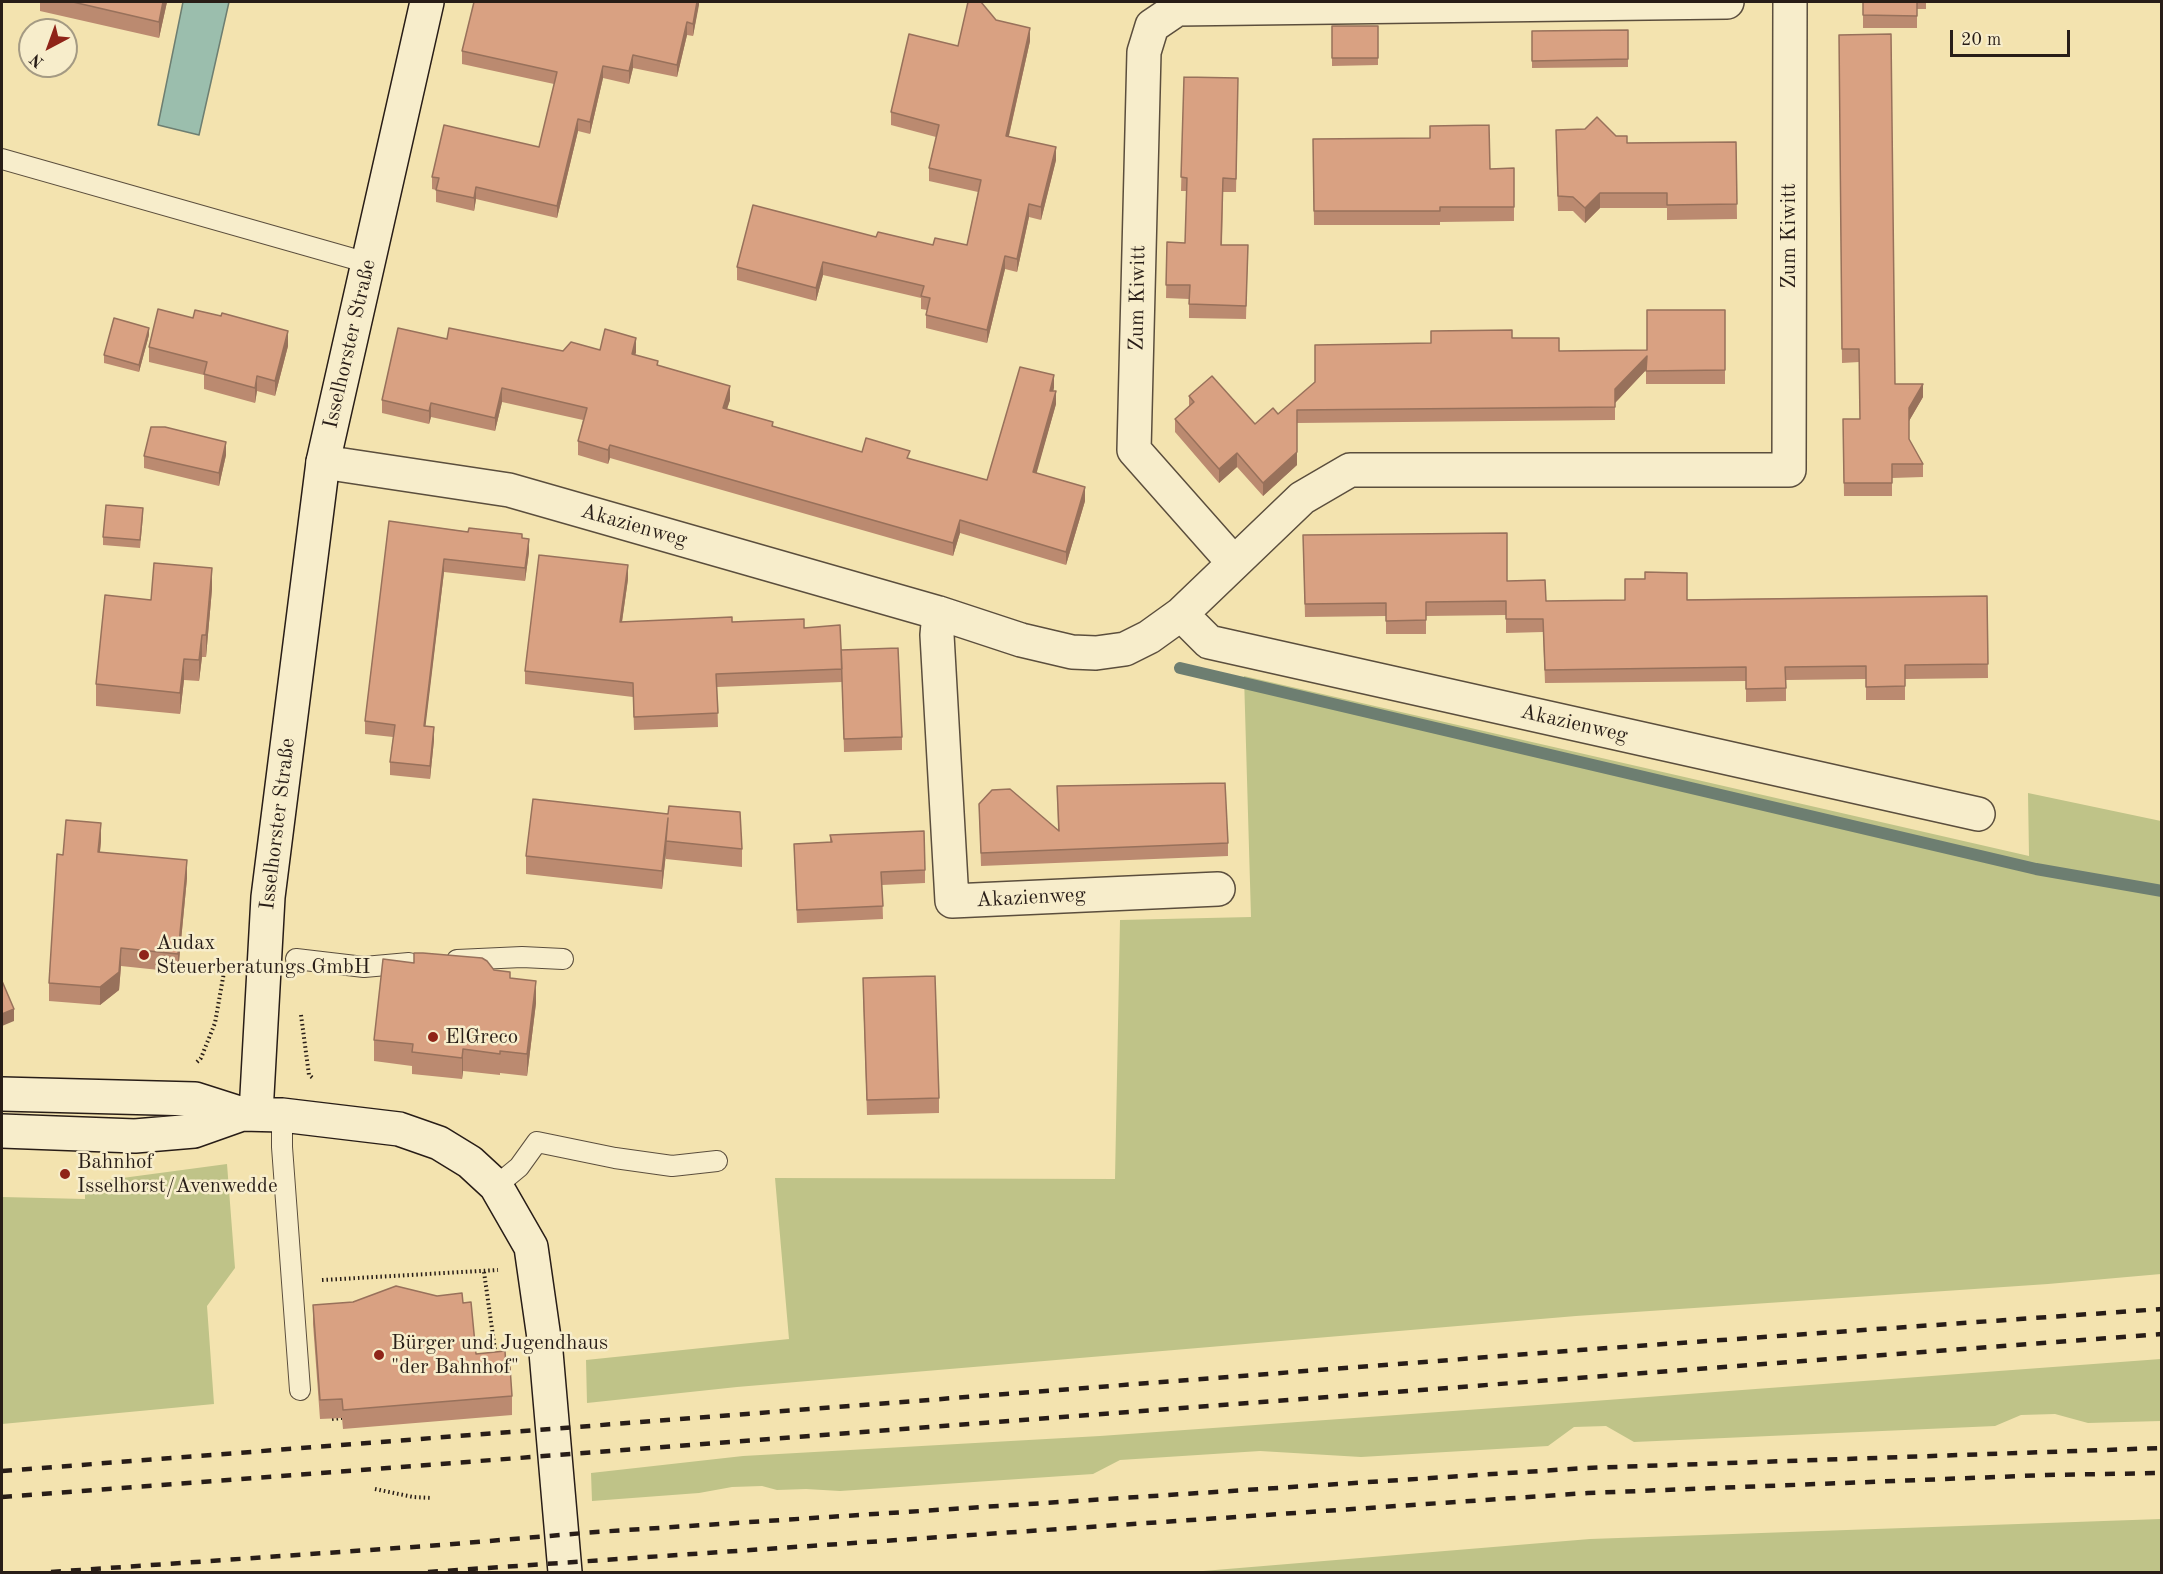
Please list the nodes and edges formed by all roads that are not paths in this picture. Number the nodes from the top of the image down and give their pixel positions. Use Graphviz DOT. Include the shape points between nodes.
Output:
graph roads {
  1 [pos="427,2"];
  2 [pos="1614,2"];
  3 [pos="1727,2"];
  4 [pos="1790,2"];
  5 [pos="1175,5"];
  6 [pos="2,159"];
  7 [pos="368,262"];
  8 [pos="323,462"];
  9 [pos="1789,470"];
  10 [pos="1234,563"];
  11 [pos="939,613"];
  12 [pos="1180,614"];
  13 [pos="1978,814"];
  14 [pos="1218,889"];
  15 [pos="296,959"];
  16 [pos="563,959"];
  17 [pos="2,1094"];
  18 [pos="260,1114"];
  19 [pos="2,1131"];
  20 [pos="717,1161"];
  21 [pos="496,1186"];
  22 [pos="300,1390"];
  23 [pos="565,1572"];
  1 -- 7 [label="street, Isselhorster Straße"];
  2 -- 3 [label="street, Zum Kiwitt"];
  2 -- 5 [label="street, Zum Kiwitt"];
  4 -- 9 [label="street, Zum Kiwitt"];
  5 -- 10 [label="street, Zum Kiwitt" via="1152,26 1144,51 1134,450"];
  6 -- 7 [label="lane"];
  7 -- 8 [label="street, Isselhorster Straße"];
  8 -- 11 [label="street, Akazienweg" via="509,490"];
  8 -- 18 [label="street, Isselhorster Straße" via="268,897"];
  9 -- 10 [label="street, Akazienweg" via="1350,470 1302,498"];
  10 -- 12 [label="street, Akazienweg"];
  11 -- 12 [label="street, Akazienweg" via="1021,640 1072,652 1096,653 1125,649"];
  11 -- 14 [label="street, Akazienweg" via="952,902"];
  12 -- 13 [label="street, Akazienweg" via="1209,642"];
  15 -- 16 [label="lane" via="364,967 522,957"];
  17 -- 18 [label="street" via="195,1099"];
  18 -- 19 [label="street" via="194,1131 135,1136"];
  18 -- 21 [label="street" via="399,1129 439,1143 470,1162"];
  18 -- 22 [label="lane" via="282,1147"];
  20 -- 21 [label="lane" via="672,1166 537,1142 519,1167"];
  21 -- 23 [label="street" via="531,1247 546,1352"];
}
